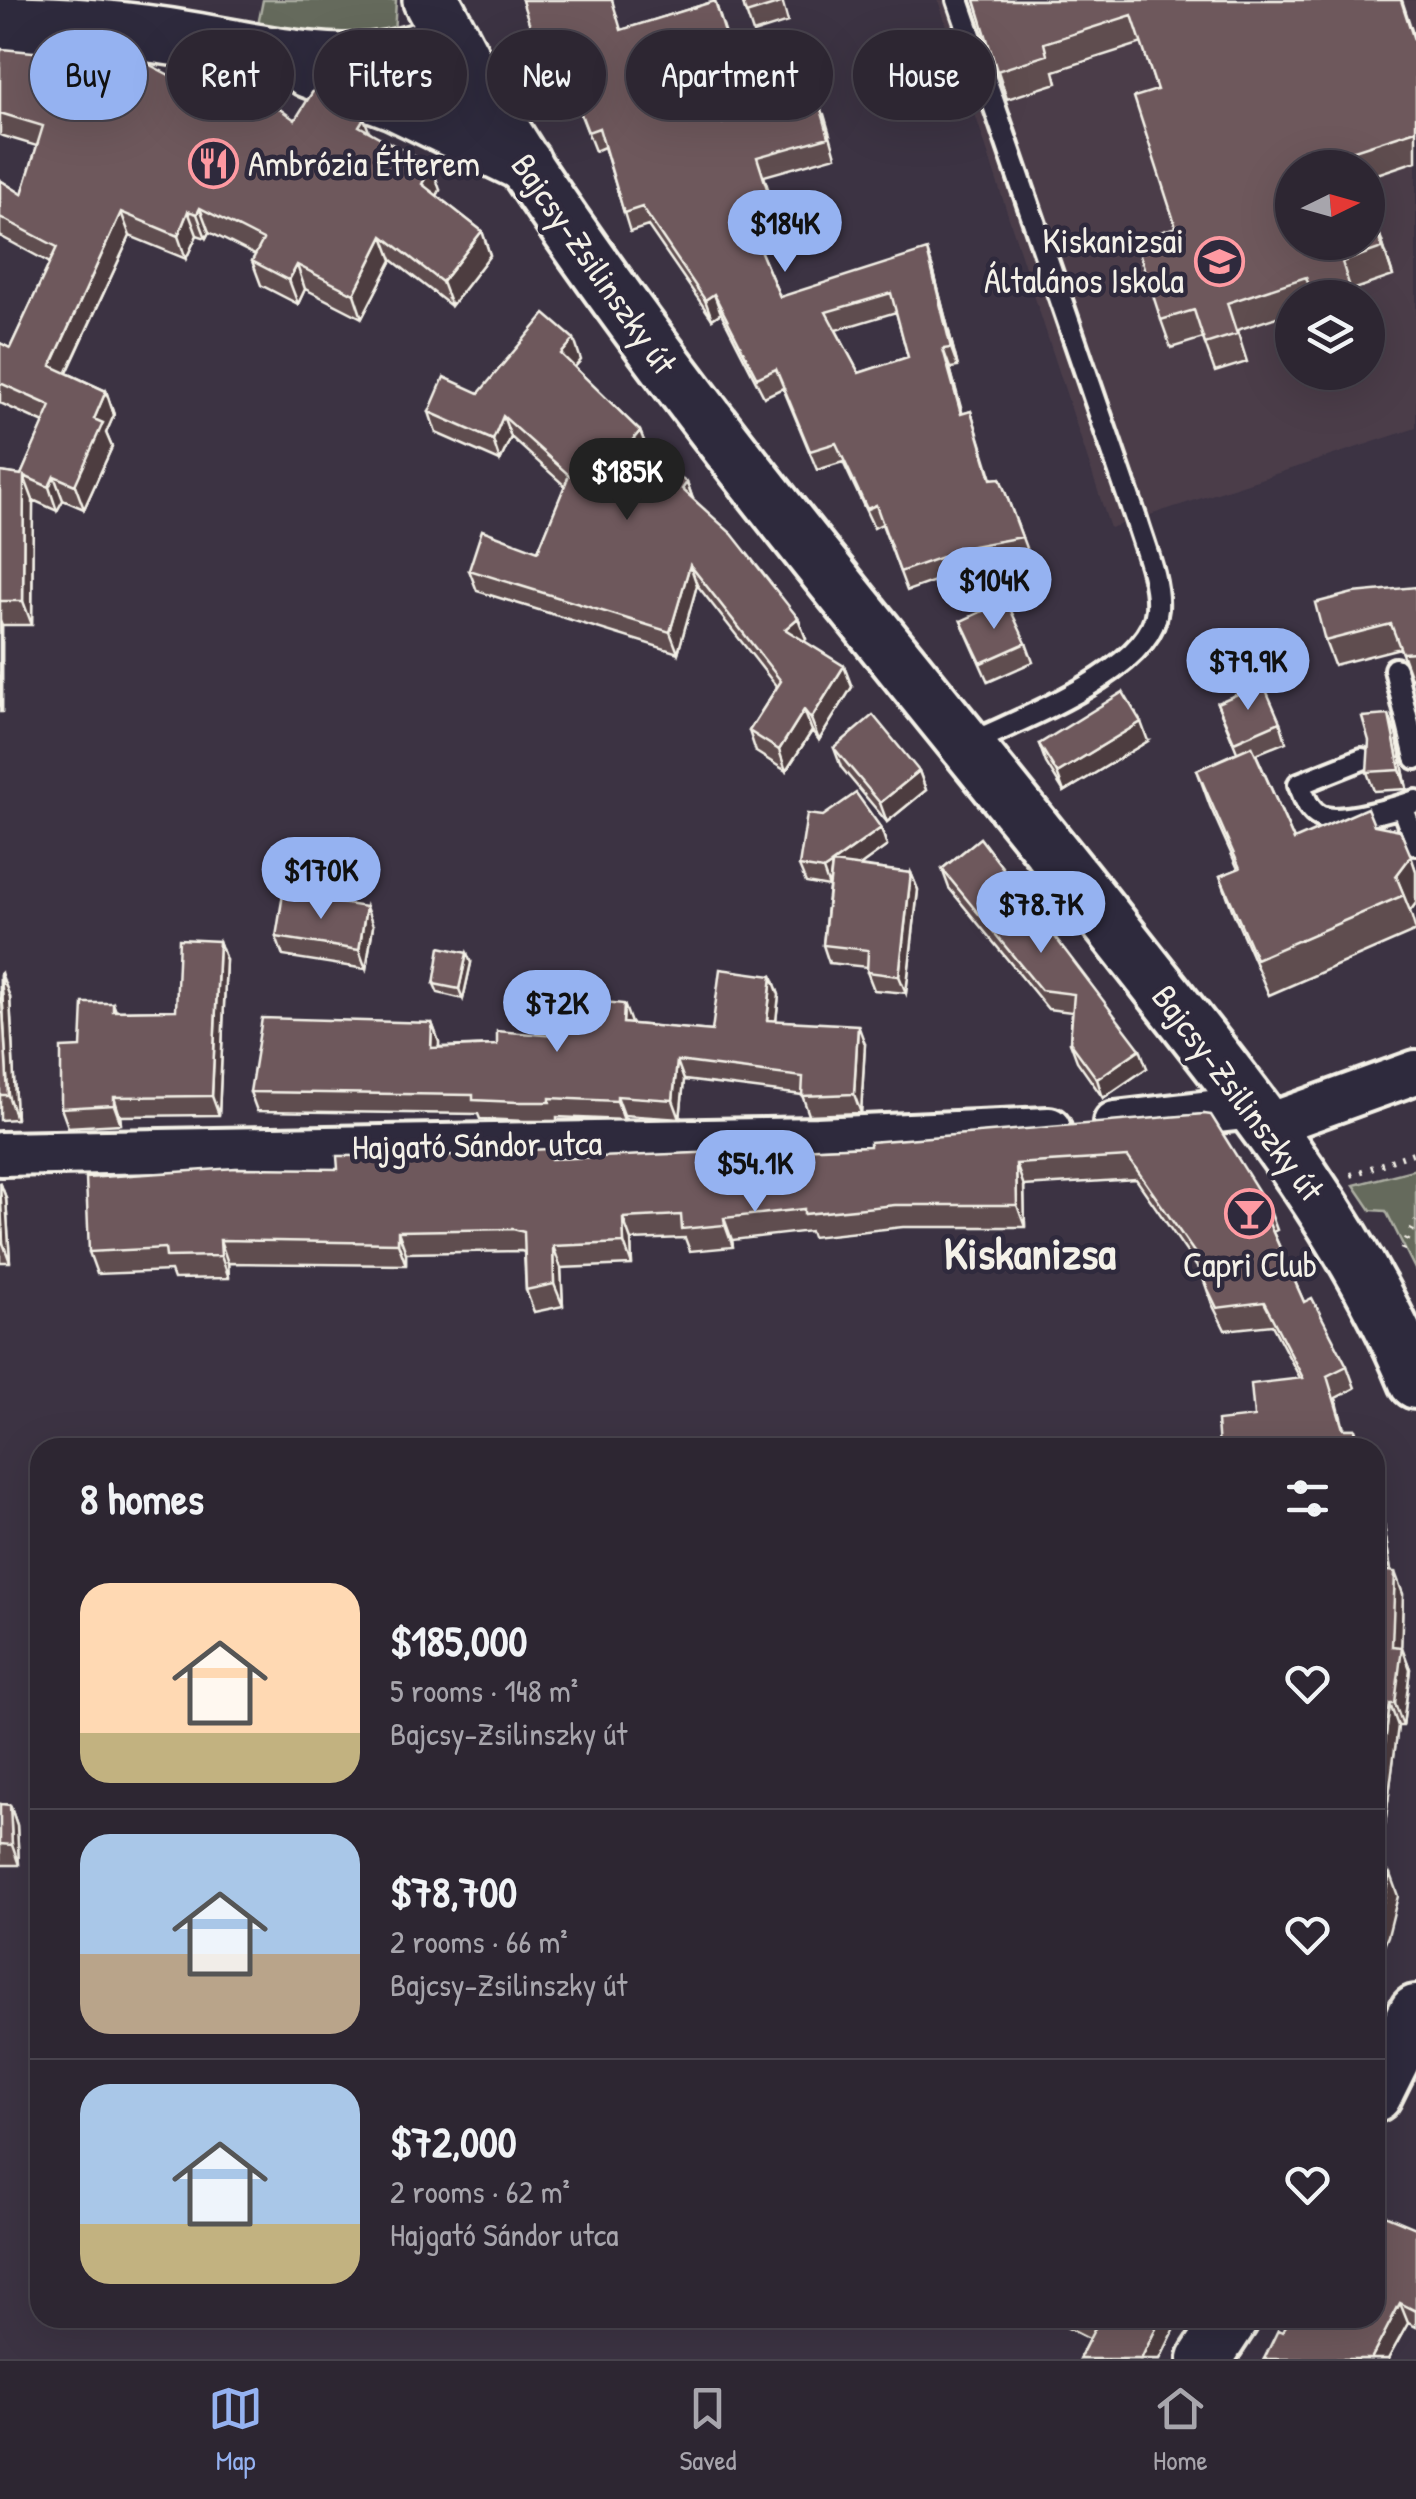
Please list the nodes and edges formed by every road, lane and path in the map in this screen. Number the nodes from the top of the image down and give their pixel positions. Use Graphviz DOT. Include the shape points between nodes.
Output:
graph roads {
  1 [pos="958,0"];
  2 [pos="441,19"];
  3 [pos="0,24"];
  4 [pos="167,37"];
  5 [pos="294,60"];
  6 [pos="294,64"];
  7 [pos="522,163"];
  8 [pos="1395,670"];
  9 [pos="969,744"];
  10 [pos="1415,747"];
  11 [pos="1362,759"];
  12 [pos="1409,804"];
  13 [pos="1416,844"];
  14 [pos="1416,1072"];
  15 [pos="1260,1116"];
  16 [pos="1416,1152"];
  17 [pos="0,1154"];
  18 [pos="1313,1190"];
  19 [pos="1415,1225"];
  20 [pos="1402,1250"];
  21 [pos="1416,1382"];
  22 [pos="1416,2012"];
  23 [pos="1385,2074"];
  24 [pos="1225,2328"];
  25 [pos="1205,2359"];
  1 -- 9 [label="lane" via="1136,518 1157,606 1148,635 1123,664"];
  2 -- 5 [label="main road" via="364,60"];
  2 -- 7 [label="main road, Bajcsy-Zsilinszky út"];
  3 -- 4 [label="main road" via="69,24"];
  6 -- 7 [label="main road" via="396,102"];
  7 -- 9 [label="street, Bajcsy-Zsilinszky út" via="673,378"];
  8 -- 10 [label="lane"];
  9 -- 15 [label="street, Bajcsy-Zsilinszky út"];
  11 -- 12 [label="lane" via="1299,784 1310,808 1322,818 1339,818"];
  12 -- 13 [label="lane"];
  14 -- 15 [label="street, Hajgató Sándor utca"];
  15 -- 17 [label="street, Hajgató Sándor utca" via="816,1139"];
  15 -- 18 [label="street, Bajcsy-Zsilinszky út"];
  16 -- 18 [label="path"];
  18 -- 21 [label="street, Bajcsy-Zsilinszky út" via="1372,1289"];
  19 -- 20 [label="path"];
  22 -- 23 [label="street"];
  24 -- 25 [label="street"];
}
